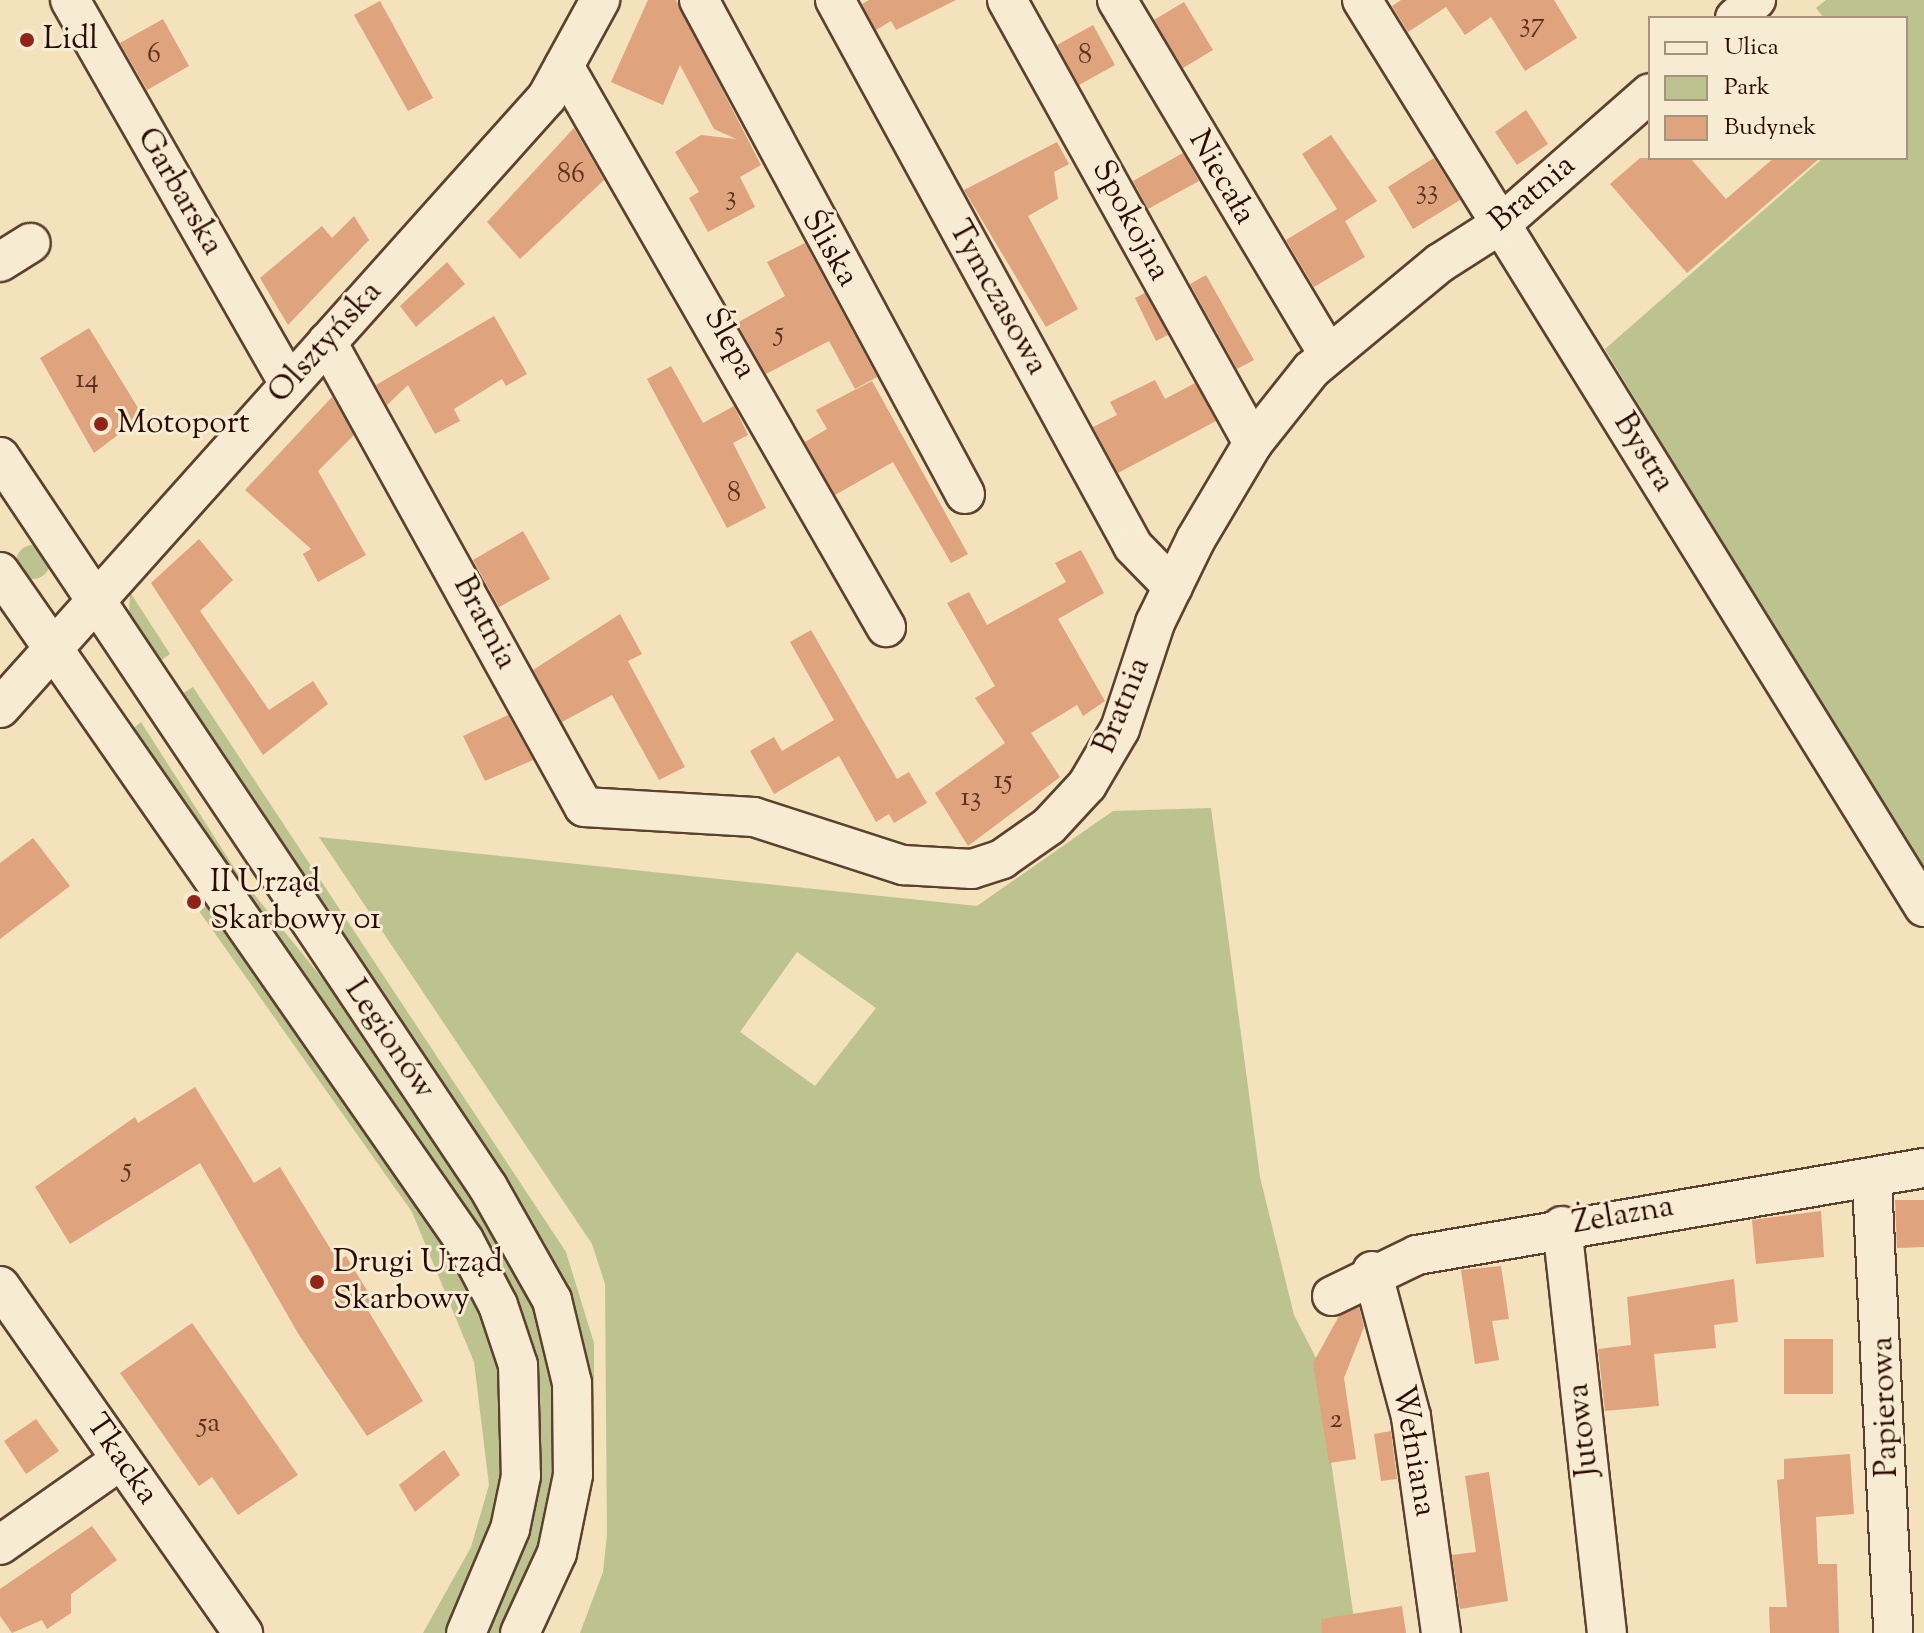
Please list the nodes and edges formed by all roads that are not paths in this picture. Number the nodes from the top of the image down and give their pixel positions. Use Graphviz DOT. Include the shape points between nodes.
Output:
graph roads {
  1 [pos="70,0"];
  2 [pos="600,0"];
  3 [pos="699,0"];
  4 [pos="835,0"];
  5 [pos="1007,0"];
  6 [pos="1117,0"];
  7 [pos="1362,0"];
  8 [pos="1756,0"];
  9 [pos="1737,16"];
  10 [pos="564,66"];
  11 [pos="1648,95"];
  12 [pos="1501,224"];
  13 [pos="327,342"];
  14 [pos="1328,354"];
  15 [pos="289,384"];
  16 [pos="1253,443"];
  17 [pos="0,457"];
  18 [pos="965,494"];
  19 [pos="0,572"];
  20 [pos="1173,587"];
  21 [pos="95,602"];
  22 [pos="886,627"];
  23 [pos="51,651"];
  24 [pos="0,708"];
  25 [pos="1924,907"];
  26 [pos="1924,1168"];
  27 [pos="1872,1181"];
  28 [pos="1562,1226"];
  29 [pos="1372,1271"];
  30 [pos="0,1286"];
  31 [pos="1332,1296"];
  32 [pos="121,1460"];
  33 [pos="0,1545"];
  34 [pos="243,1633"];
  35 [pos="466,1633"];
  36 [pos="520,1633"];
  37 [pos="1441,1633"];
  38 [pos="1607,1633"];
  39 [pos="1893,1633"];
  1 -- 15 [label="street, Garbarska"];
  2 -- 10 [label="street, Olsztyńska"];
  3 -- 18 [label="street, Śliska"];
  4 -- 20 [label="street, Tymczasowa" via="1133,546"];
  5 -- 16 [label="street, Spokojna"];
  6 -- 14 [label="street, Niecała"];
  7 -- 12 [label="street, Bystra"];
  8 -- 9 [label="street"];
  10 -- 13 [label="street, Olsztyńska" via="547,97"];
  10 -- 22 [label="street, Ślepa" via="702,295"];
  11 -- 12 [label="street, Bratnia"];
  12 -- 14 [label="street, Bratnia" via="1440,263"];
  12 -- 25 [label="street, Bystra"];
  13 -- 15 [label="street, Olsztyńska"];
  13 -- 20 [label="street, Bratnia" via="584,807 754,817 941,872 1002,859 1087,785 1120,729"];
  14 -- 16 [label="street, Bratnia"];
  15 -- 21 [label="street, Olsztyńska"];
  16 -- 20 [label="street, Bratnia"];
  17 -- 21 [label="street, Legionów"];
  19 -- 23 [label="street, Legionów"];
  21 -- 23 [label="street, Olsztyńska"];
  21 -- 36 [label="street, Legionów" via="488,1187 552,1300 572,1383 573,1475 557,1553"];
  23 -- 24 [label="street, Olsztyńska"];
  23 -- 35 [label="street, Legionów" via="464,1240 498,1305 518,1365 521,1476 510,1529"];
  26 -- 27 [label="street, Żelazna"];
  27 -- 28 [label="street, Żelazna"];
  27 -- 39 [label="street, Papierowa"];
  28 -- 29 [label="street, Żelazna" via="1417,1255"];
  28 -- 38 [label="street, Jutowa"];
  29 -- 31 [label="street, Żelazna"];
  29 -- 37 [label="street, Wełniana" via="1411,1417"];
  30 -- 32 [label="street, Tkacka"];
  32 -- 33 [label="street"];
  32 -- 34 [label="street, Tkacka"];
}
